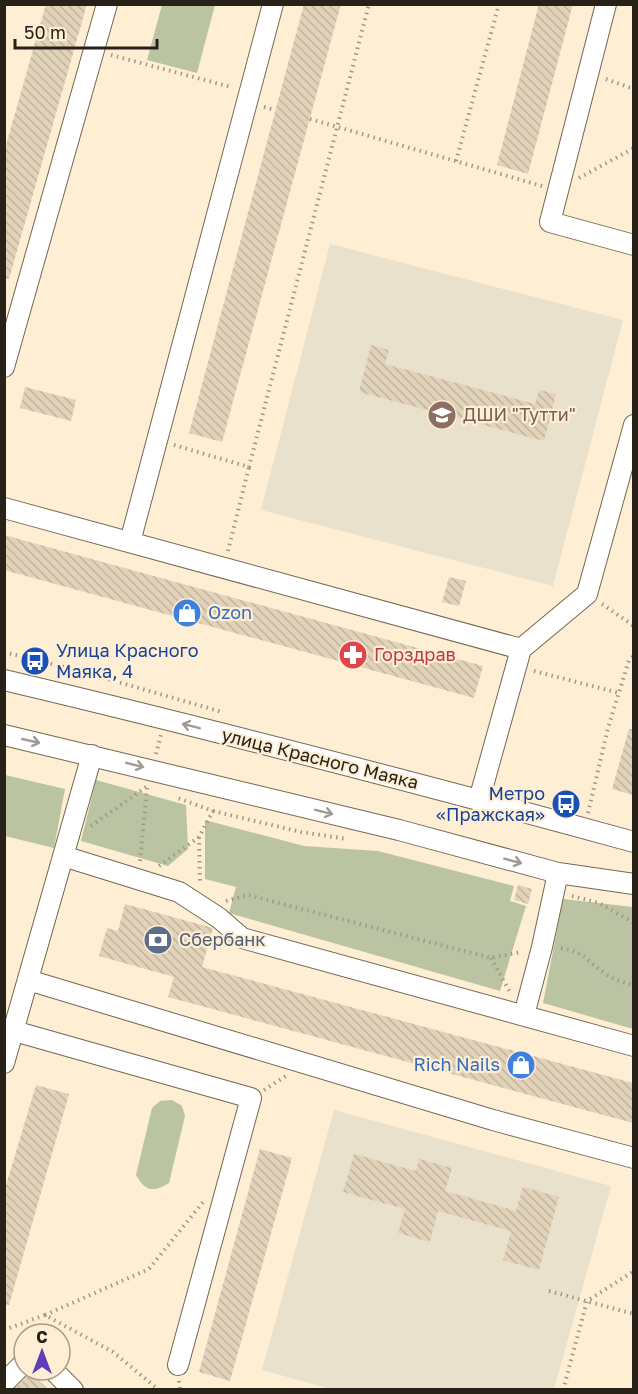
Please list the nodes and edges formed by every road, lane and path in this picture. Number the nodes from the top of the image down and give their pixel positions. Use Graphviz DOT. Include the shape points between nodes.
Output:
graph roads {
  1 [pos="107,4"];
  2 [pos="273,4"];
  3 [pos="369,4"];
  4 [pos="499,4"];
  5 [pos="606,4"];
  6 [pos="94,51"];
  7 [pos="588,72"];
  8 [pos="633,89"];
  9 [pos="247,104"];
  10 [pos="310,119"];
  11 [pos="337,126"];
  12 [pos="633,148"];
  13 [pos="456,161"];
  14 [pos="558,190"];
  15 [pos="633,245"];
  16 [pos="4,367"];
  17 [pos="633,425"];
  18 [pos="157,440"];
  19 [pos="249,467"];
  20 [pos="4,508"];
  21 [pos="130,542"];
  22 [pos="224,568"];
  23 [pos="586,594"];
  24 [pos="633,626"];
  25 [pos="633,656"];
  26 [pos="518,657"];
  27 [pos="4,680"];
  28 [pos="619,693"];
  29 [pos="163,727"];
  30 [pos="4,735"];
  31 [pos="92,755"];
  32 [pos="154,760"];
  33 [pos="147,787"];
  34 [pos="158,791"];
  35 [pos="169,795"];
  36 [pos="479,800"];
  37 [pos="213,811"];
  38 [pos="587,814"];
  39 [pos="199,837"];
  40 [pos="356,840"];
  41 [pos="633,842"];
  42 [pos="65,850"];
  43 [pos="139,880"];
  44 [pos="556,882"];
  45 [pos="633,884"];
  46 [pos="201,907"];
  47 [pos="633,923"];
  48 [pos="542,948"];
  49 [pos="490,958"];
  50 [pos="28,980"];
  51 [pos="633,986"];
  52 [pos="524,1015"];
  53 [pos="10,1036"];
  54 [pos="633,1046"];
  55 [pos="4,1063"];
  56 [pos="305,1063"];
  57 [pos="251,1098"];
  58 [pos="633,1158"];
  59 [pos="205,1199"];
  60 [pos="633,1271"];
  61 [pos="549,1291"];
  62 [pos="586,1301"];
  63 [pos="633,1314"];
  64 [pos="45,1315"];
  65 [pos="4,1330"];
  66 [pos="178,1365"];
  67 [pos="159,1389"];
  68 [pos="563,1389"];
  1 -- 6 [label="street"];
  2 -- 9 [label="street"];
  3 -- 11 [label="path"];
  4 -- 13 [label="path"];
  5 -- 7 [label="street"];
  6 -- 9 [label="path" via="231,87"];
  6 -- 16 [label="street"];
  7 -- 8 [label="path"];
  7 -- 14 [label="street"];
  9 -- 18 [label="street"];
  10 -- 11 [label="path"];
  11 -- 13 [label="path"];
  11 -- 19 [label="path"];
  12 -- 14 [label="path"];
  13 -- 14 [label="path"];
  14 -- 15 [label="street" via="550,222"];
  17 -- 23 [label="street"];
  18 -- 19 [label="path"];
  18 -- 21 [label="street"];
  19 -- 22 [label="path"];
  20 -- 21 [label="street"];
  21 -- 22 [label="street"];
  22 -- 26 [label="street"];
  23 -- 24 [label="path"];
  23 -- 26 [label="street"];
  25 -- 28 [label="path"];
  26 -- 28 [label="path"];
  26 -- 36 [label="street"];
  36 -- 27 [label="street, улица Красного Маяка, one-way"];
  28 -- 38 [label="path"];
  29 -- 32 [label="path"];
  30 -- 31 [label="street, one-way"];
  31 -- 42 [label="street"];
  31 -- 44 [label="street, one-way" via="399,830"];
  33 -- 34 [label="path"];
  33 -- 42 [label="path"];
  33 -- 43 [label="path"];
  35 -- 37 [label="path"];
  36 -- 41 [label="street, улица Красного Маяка"];
  37 -- 39 [label="path"];
  37 -- 40 [label="path" via="301,832"];
  39 -- 43 [label="path"];
  39 -- 46 [label="path"];
  42 -- 43 [label="street"];
  42 -- 50 [label="street"];
  43 -- 46 [label="street" via="179,892"];
  44 -- 45 [label="street"];
  44 -- 47 [label="path"];
  44 -- 48 [label="street"];
  46 -- 49 [label="path" via="248,895"];
  46 -- 52 [label="street" via="242,938"];
  48 -- 49 [label="path"];
  48 -- 51 [label="path" via="570,950 586,956 604,973"];
  48 -- 52 [label="street"];
  49 -- 52 [label="path"];
  50 -- 53 [label="street"];
  50 -- 56 [label="street"];
  52 -- 54 [label="street"];
  53 -- 55 [label="street"];
  53 -- 57 [label="street"];
  56 -- 57 [label="path"];
  56 -- 58 [label="street"];
  57 -- 66 [label="street"];
  59 -- 64 [label="path" via="149,1269"];
  60 -- 62 [label="path"];
  61 -- 62 [label="path"];
  62 -- 63 [label="path"];
  62 -- 68 [label="path"];
  64 -- 65 [label="path"];
  64 -- 67 [label="path" via="113,1352"];
}
